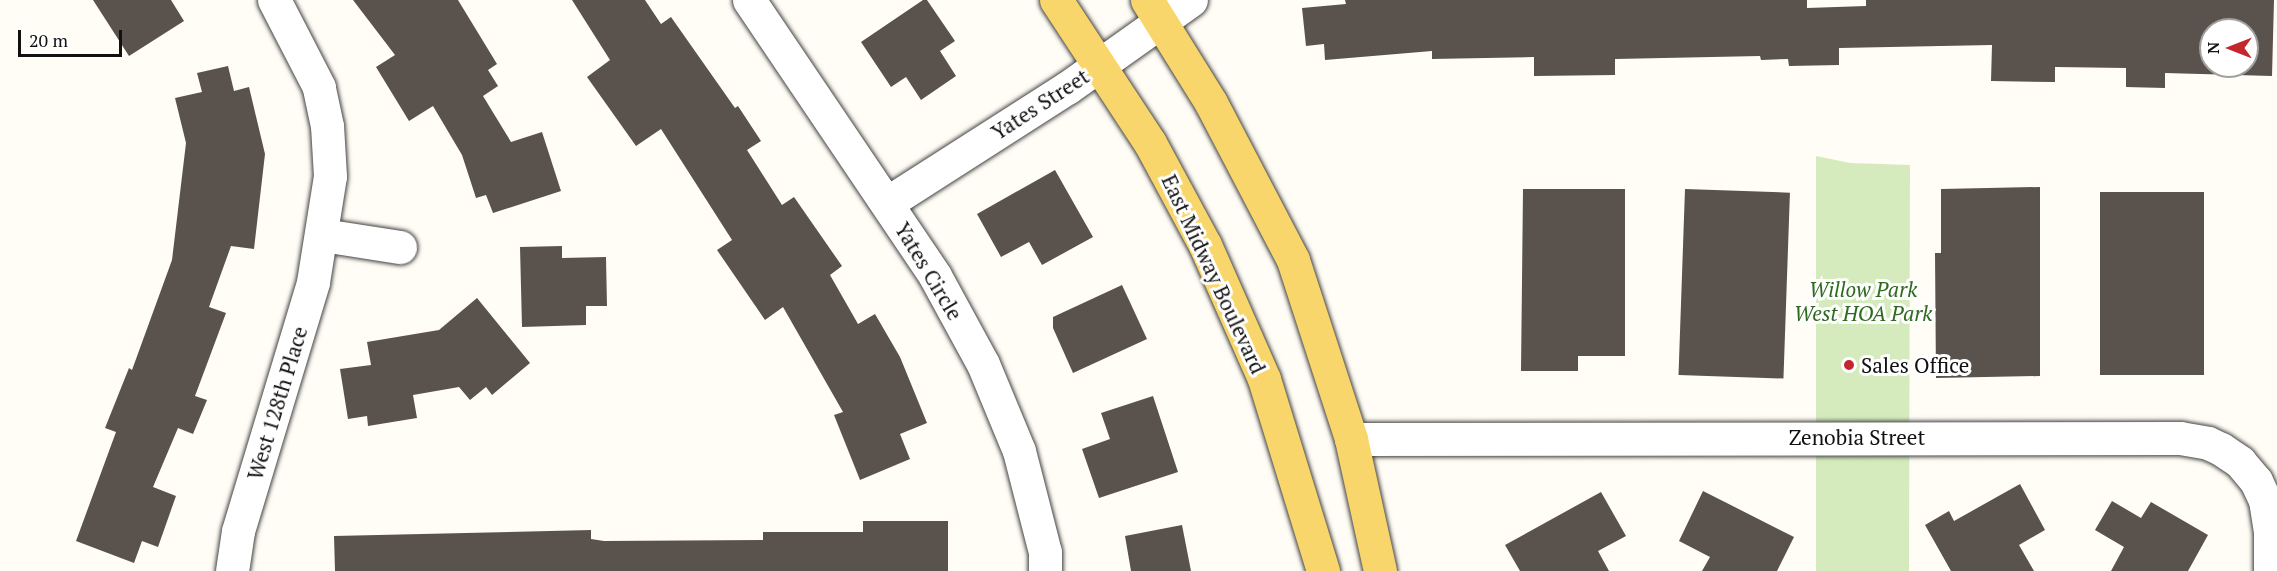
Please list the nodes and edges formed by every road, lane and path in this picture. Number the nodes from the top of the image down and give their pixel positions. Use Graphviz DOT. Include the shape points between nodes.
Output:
graph roads {
  1 [pos="274,0"];
  2 [pos="749,0"];
  3 [pos="1056,0"];
  4 [pos="1191,0"];
  5 [pos="1154,11"];
  6 [pos="1101,64"];
  7 [pos="887,203"];
  8 [pos="323,235"];
  9 [pos="400,247"];
  10 [pos="1352,439"];
  11 [pos="232,571"];
  12 [pos="1045,571"];
  13 [pos="1323,571"];
  14 [pos="1380,571"];
  15 [pos="2270,571"];
  1 -- 8 [label="street, West 128th Place" via="319,87 327,126 330,176"];
  2 -- 7 [label="street, Yates Circle"];
  3 -- 6 [label="main road, East Midway Boulevard"];
  4 -- 5 [label="street, Yates Street"];
  5 -- 6 [label="street, Yates Street"];
  5 -- 10 [label="main road" via="1211,103 1293,260"];
  6 -- 7 [label="street, Yates Street"];
  6 -- 13 [label="main road, East Midway Boulevard" via="1185,206 1264,379"];
  7 -- 12 [label="street, Yates Circle" via="935,276 983,364 1019,451 1045,552"];
  8 -- 9 [label="street"];
  8 -- 11 [label="street, West 128th Place" via="313,282 237,531"];
  10 -- 14 [label="main road"];
  10 -- 15 [label="street, Zenobia Street" via="2180,438 2221,449 2240,462 2256,482 2268,522"];
}
